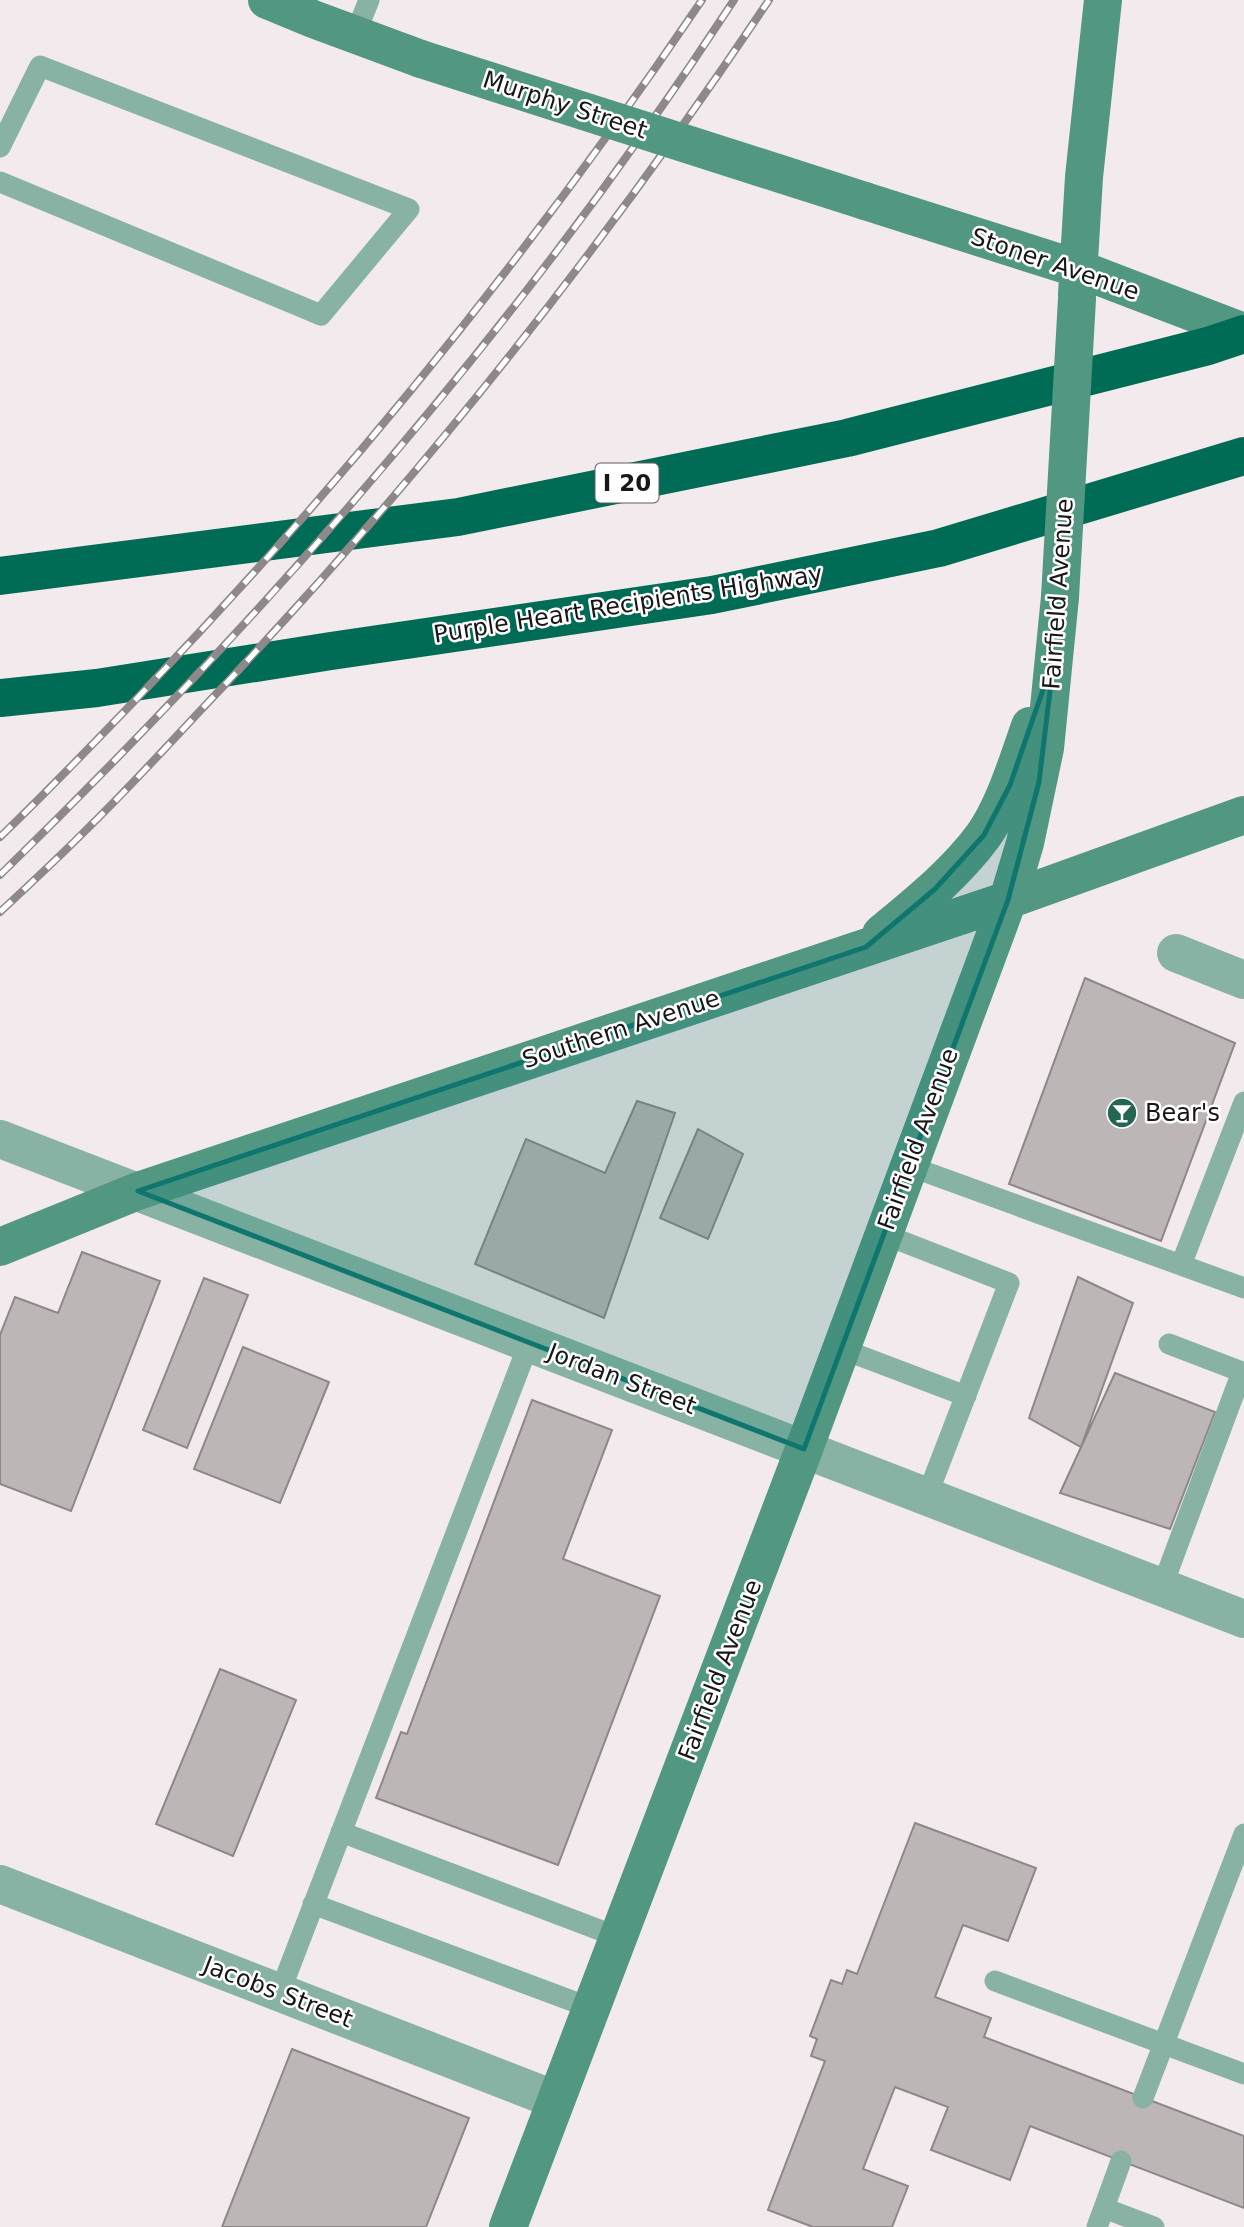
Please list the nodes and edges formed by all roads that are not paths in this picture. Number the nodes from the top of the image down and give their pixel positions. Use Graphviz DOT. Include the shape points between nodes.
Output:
graph roads {
  1 [pos="267,0"];
  2 [pos="369,0"];
  3 [pos="1103,0"];
  4 [pos="355,35"];
  5 [pos="0,147"];
  6 [pos="0,182"];
  7 [pos="865,201"];
  8 [pos="1078,284"];
  9 [pos="1244,333"];
  10 [pos="1244,456"];
  11 [pos="1,575"];
  12 [pos="1054,658"];
  13 [pos="97,688"];
  14 [pos="0,698"];
  15 [pos="0,707"];
  16 [pos="1244,814"];
  17 [pos="1008,900"];
  18 [pos="866,947"];
  19 [pos="1176,953"];
  20 [pos="1244,980"];
  21 [pos="1244,1102"];
  22 [pos="0,1139"];
  23 [pos="909,1166"];
  24 [pos="138,1191"];
  25 [pos="883,1234"];
  26 [pos="0,1247"];
  27 [pos="1181,1265"];
  28 [pos="1244,1288"];
  29 [pos="529,1343"];
  30 [pos="1169,1343"];
  31 [pos="842,1349"];
  32 [pos="966,1396"];
  33 [pos="804,1449"];
  34 [pos="927,1496"];
  35 [pos="1162,1587"];
  36 [pos="1243,1616"];
  37 [pos="341,1832"];
  38 [pos="1244,1834"];
  39 [pos="0,1884"];
  40 [pos="313,1904"];
  41 [pos="618,1937"];
  42 [pos="995,1981"];
  43 [pos="280,1992"];
  44 [pos="591,2008"];
  45 [pos="1163,2044"];
  46 [pos="1244,2074"];
  47 [pos="1143,2098"];
  48 [pos="556,2100"];
  49 [pos="1121,2161"];
  50 [pos="1100,2218"];
  51 [pos="508,2227"];
  52 [pos="1154,2227"];
  1 -- 4 [label="street, Murphy Street"];
  2 -- 4 [label="lane"];
  3 -- 8 [label="street, Fairfield Avenue"];
  4 -- 7 [label="street, Murphy Street, bridge"];
  5 -- 6 [label="lane" via="40,66 409,209 321,315"];
  7 -- 8 [label="street, Stoner Avenue"];
  8 -- 9 [label="street, Stoner Avenue" via="1123,286"];
  8 -- 12 [label="street, Fairfield Avenue, bridge"];
  9 -- 11 [label="highway, I 20" via="847,438 458,517"];
  10 -- 13 [label="highway, Purple Heart Recipients Highway" via="939,548 739,590"];
  12 -- 17 [label="street, Fairfield Avenue" via="1039,782"];
  12 -- 18 [label="street" via="1010,785 984,835 935,889"];
  13 -- 14 [label="highway, Purple Heart Recipients Highway"];
  13 -- 15 [label="highway"];
  16 -- 17 [label="street, Southern Avenue"];
  17 -- 18 [label="street, Southern Avenue"];
  17 -- 23 [label="street, Fairfield Avenue"];
  18 -- 24 [label="street, Southern Avenue"];
  19 -- 20 [label="street"];
  21 -- 27 [label="lane"];
  22 -- 24 [label="street, Jordan Street"];
  23 -- 25 [label="street, Fairfield Avenue"];
  23 -- 27 [label="lane"];
  24 -- 26 [label="street, Southern Avenue"];
  24 -- 29 [label="street, Jordan Street"];
  25 -- 31 [label="street, Fairfield Avenue"];
  25 -- 32 [label="lane" via="1009,1283"];
  27 -- 28 [label="lane"];
  29 -- 33 [label="street, Jordan Street"];
  29 -- 37 [label="lane"];
  30 -- 35 [label="lane" via="1242,1372"];
  31 -- 32 [label="lane"];
  31 -- 33 [label="street, Fairfield Avenue"];
  32 -- 34 [label="lane"];
  33 -- 34 [label="street, Jordan Street"];
  33 -- 41 [label="street, Fairfield Avenue"];
  34 -- 35 [label="street, Jordan Street"];
  35 -- 36 [label="street, Jordan Street"];
  37 -- 40 [label="lane"];
  37 -- 41 [label="lane"];
  38 -- 45 [label="lane"];
  39 -- 43 [label="street, Jacobs Street"];
  40 -- 43 [label="lane"];
  40 -- 44 [label="lane"];
  41 -- 44 [label="street, Fairfield Avenue"];
  42 -- 45 [label="lane"];
  43 -- 48 [label="street, Jacobs Street"];
  44 -- 48 [label="street, Fairfield Avenue"];
  45 -- 46 [label="lane"];
  45 -- 47 [label="lane"];
  48 -- 51 [label="street, Fairfield Avenue"];
  49 -- 50 [label="lane"];
  50 -- 52 [label="lane"];
}
